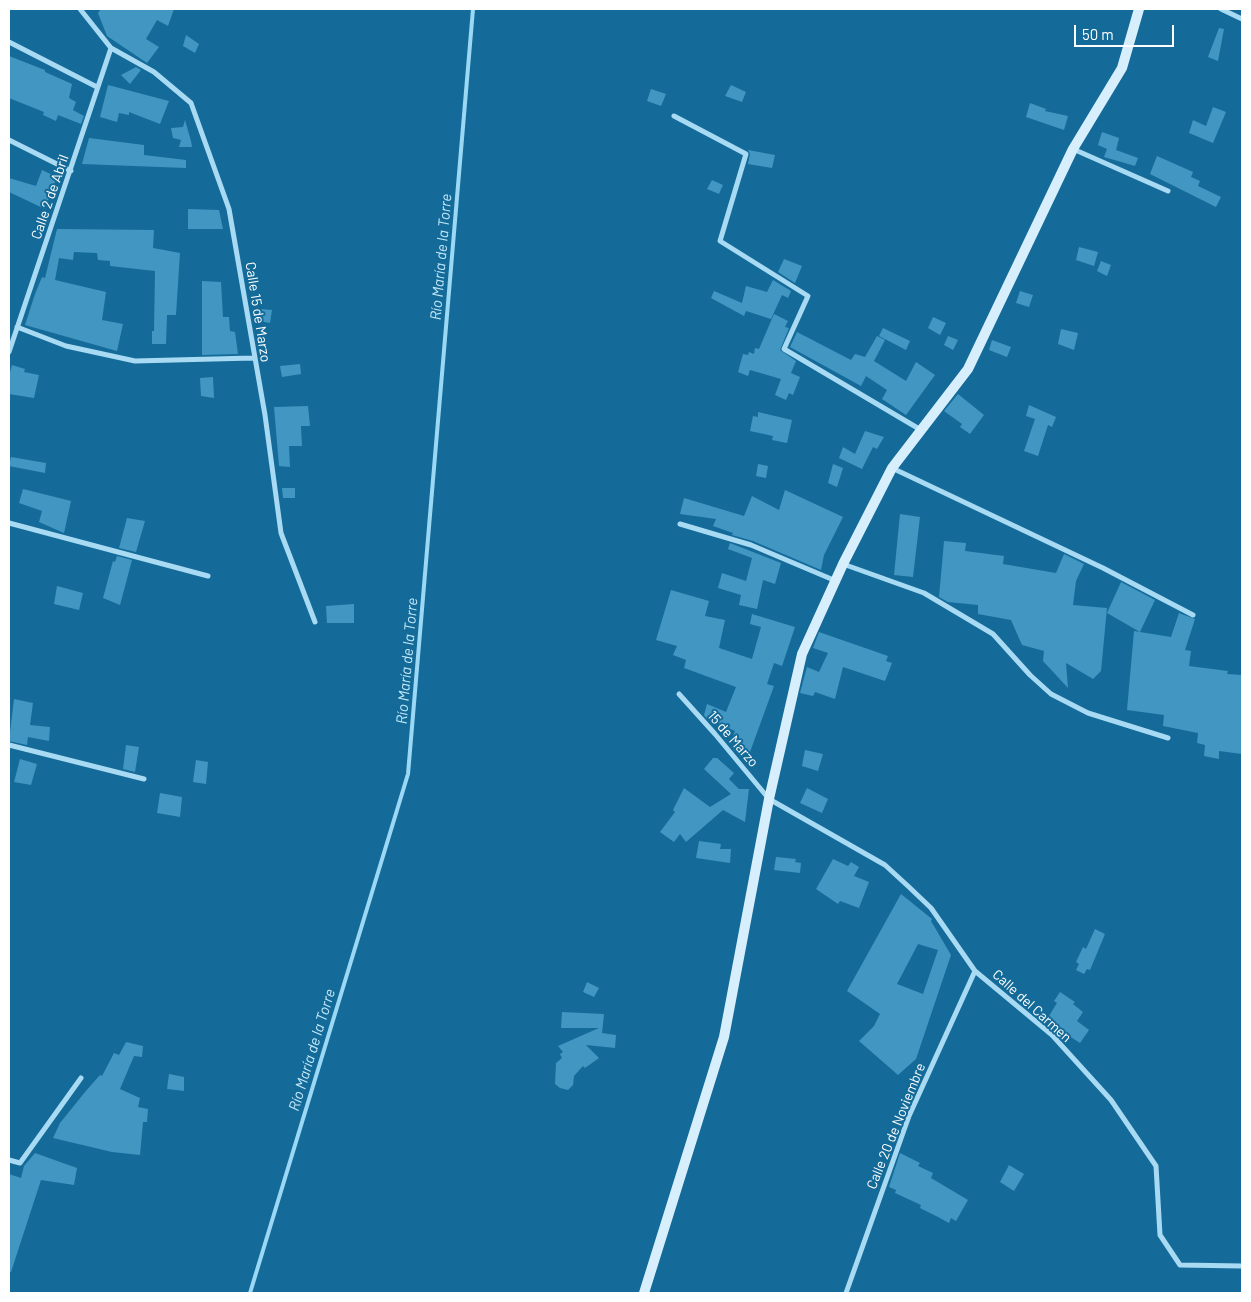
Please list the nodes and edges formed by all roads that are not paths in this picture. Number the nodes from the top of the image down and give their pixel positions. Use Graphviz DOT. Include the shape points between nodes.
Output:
graph roads {
  1 [pos="80,9"];
  2 [pos="1139,9"];
  3 [pos="1221,9"];
  4 [pos="1242,18"];
  5 [pos="9,42"];
  6 [pos="111,48"];
  7 [pos="96,87"];
  8 [pos="674,116"];
  9 [pos="9,140"];
  10 [pos="1073,149"];
  11 [pos="71,171"];
  12 [pos="1168,191"];
  13 [pos="17,327"];
  14 [pos="9,352"];
  15 [pos="254,358"];
  16 [pos="921,430"];
  17 [pos="892,468"];
  18 [pos="9,523"];
  19 [pos="680,524"];
  20 [pos="843,564"];
  21 [pos="208,576"];
  22 [pos="836,582"];
  23 [pos="1193,615"];
  24 [pos="315,622"];
  25 [pos="678,694"];
  26 [pos="1168,738"];
  27 [pos="9,744"];
  28 [pos="144,779"];
  29 [pos="769,800"];
  30 [pos="975,971"];
  31 [pos="81,1078"];
  32 [pos="9,1160"];
  33 [pos="1242,1266"];
  34 [pos="644,1293"];
  35 [pos="846,1293"];
  1 -- 6 [label="street"];
  2 -- 10 [label="main road" via="1122,68"];
  3 -- 4 [label="street"];
  5 -- 7 [label="street"];
  6 -- 7 [label="street, Calle 2 de Abril"];
  6 -- 15 [label="street, Calle 15 de Marzo" via="154,72 191,103 229,209"];
  7 -- 11 [label="street, Calle 2 de Abril"];
  8 -- 16 [label="street" via="746,154 720,241 808,296 784,349"];
  9 -- 11 [label="street"];
  10 -- 12 [label="street"];
  10 -- 16 [label="main road" via="968,369"];
  11 -- 13 [label="street, Calle 2 de Abril"];
  13 -- 14 [label="street, Calle 2 de Abril"];
  13 -- 15 [label="street" via="66,346 135,362"];
  15 -- 24 [label="street, Calle 15 de Marzo" via="281,533"];
  16 -- 17 [label="main road"];
  17 -- 20 [label="main road"];
  17 -- 23 [label="street" via="1103,568"];
  18 -- 21 [label="street"];
  19 -- 22 [label="street" via="751,545"];
  20 -- 22 [label="main road"];
  20 -- 26 [label="street" via="924,593 993,634 1030,676 1058,698 1088,713"];
  22 -- 29 [label="main road" via="802,654"];
  25 -- 29 [label="street, 15 de Marzo"];
  27 -- 28 [label="street"];
  29 -- 30 [label="street, Calle del Carmen" via="886,865 932,908"];
  29 -- 34 [label="main road" via="724,1037"];
  30 -- 33 [label="street, Calle del Carmen" via="1052,1035 1111,1100 1156,1166 1160,1235 1180,1265"];
  30 -- 35 [label="street, Calle 20 de Noviembre" via="909,1116"];
  31 -- 32 [label="street" via="20,1163"];
}
